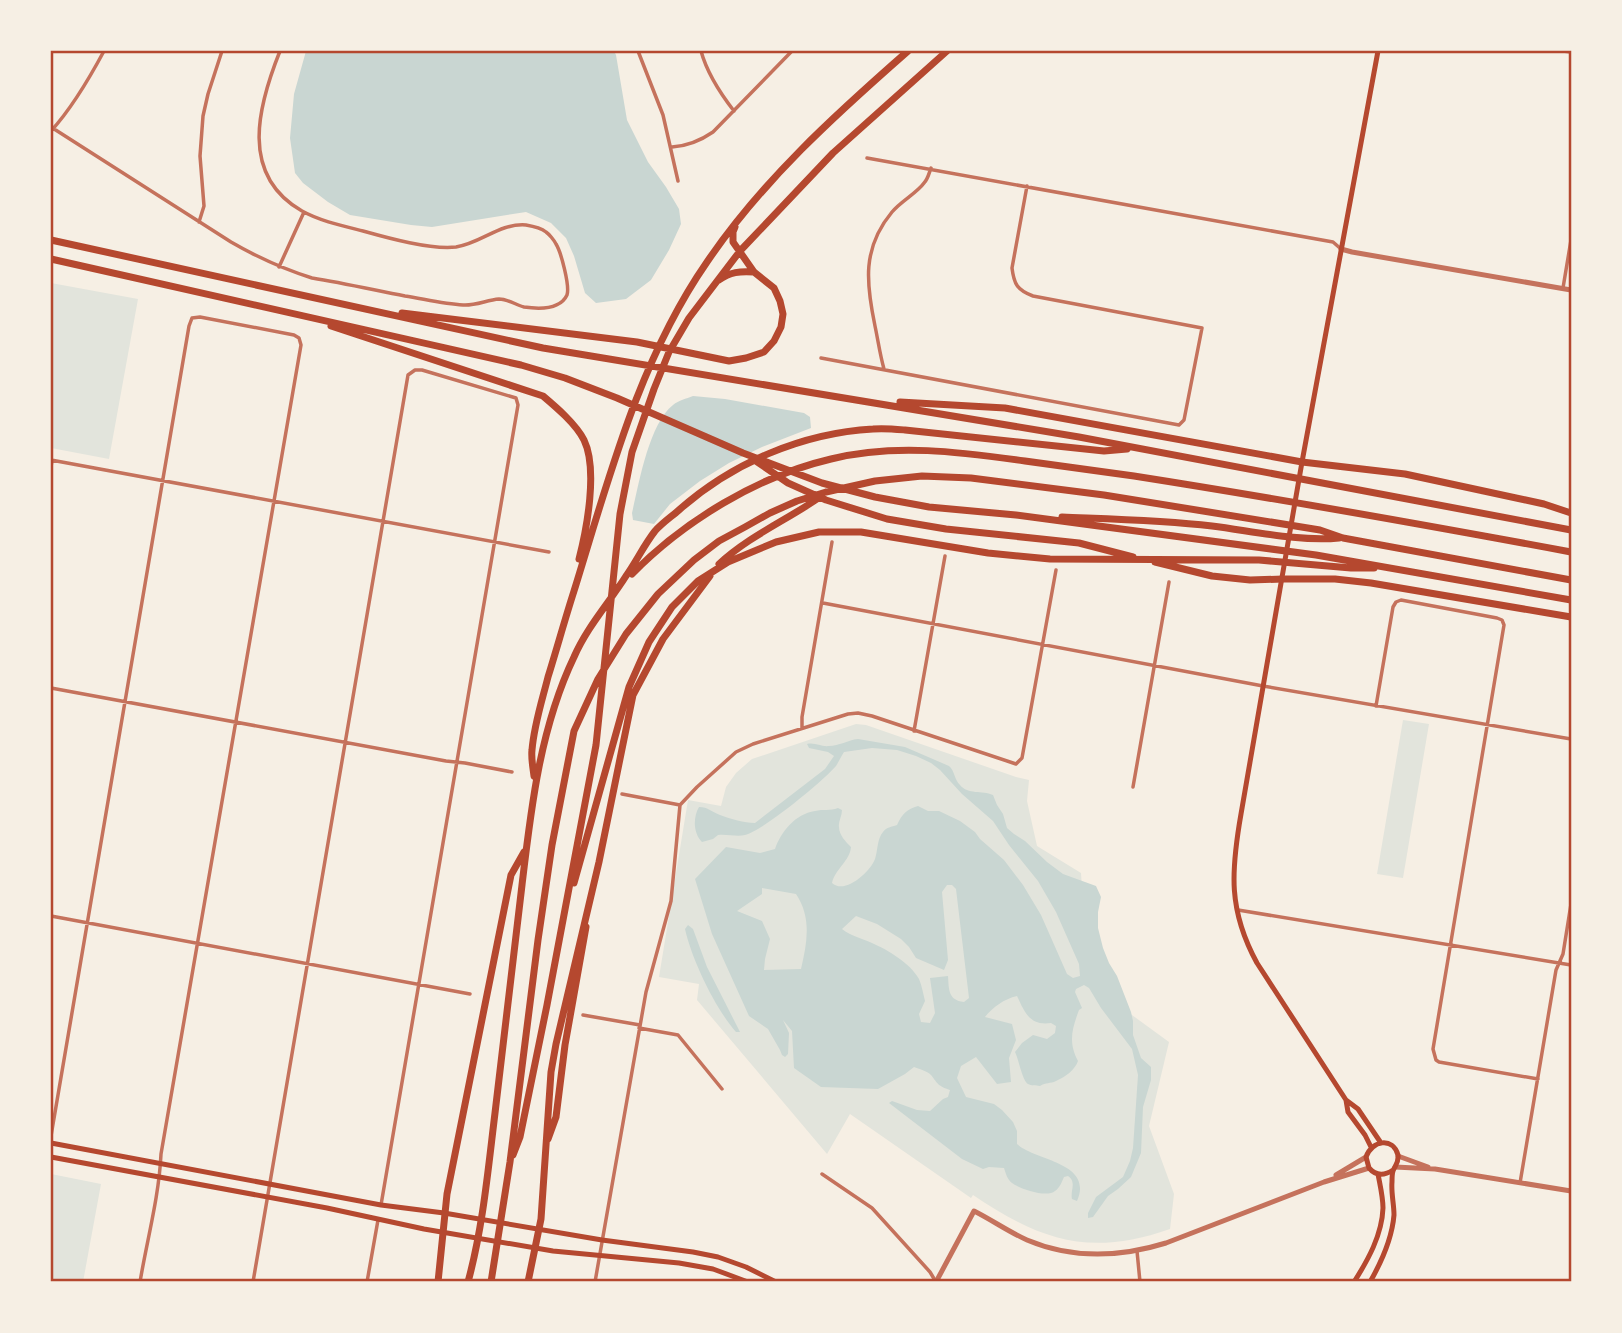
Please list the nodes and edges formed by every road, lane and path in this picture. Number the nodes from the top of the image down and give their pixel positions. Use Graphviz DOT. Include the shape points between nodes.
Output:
graph roads {
  1 [pos="104,51"];
  2 [pos="222,51"];
  3 [pos="280,51"];
  4 [pos="638,51"];
  5 [pos="701,51"];
  6 [pos="792,51"];
  7 [pos="908,51"];
  8 [pos="947,51"];
  9 [pos="1378,51"];
  10 [pos="1563,51"];
  11 [pos="1571,52"];
  12 [pos="734,111"];
  13 [pos="52,129"];
  14 [pos="672,147"];
  15 [pos="867,158"];
  16 [pos="931,169"];
  17 [pos="678,181"];
  18 [pos="1027,186"];
  19 [pos="304,212"];
  20 [pos="199,222"];
  21 [pos="735,224"];
  22 [pos="51,240"];
  23 [pos="1571,240"];
  24 [pos="1341,249"];
  25 [pos="740,251"];
  26 [pos="51,259"];
  27 [pos="279,267"];
  28 [pos="754,272"];
  29 [pos="713,285"];
  30 [pos="1563,288"];
  31 [pos="1571,290"];
  32 [pos="359,309"];
  33 [pos="290,313"];
  34 [pos="821,358"];
  35 [pos="884,369"];
  36 [pos="852,398"];
  37 [pos="1137,448"];
  38 [pos="744,453"];
  39 [pos="51,460"];
  40 [pos="1302,462"];
  41 [pos="51,467"];
  42 [pos="162,480"];
  43 [pos="826,492"];
  44 [pos="274,501"];
  45 [pos="1571,513"];
  46 [pos="1016,515"];
  47 [pos="383,521"];
  48 [pos="1571,530"];
  49 [pos="1343,538"];
  50 [pos="494,542"];
  51 [pos="832,542"];
  52 [pos="549,552"];
  53 [pos="1571,552"];
  54 [pos="945,556"];
  55 [pos="1397,568"];
  56 [pos="1056,570"];
  57 [pos="1283,579"];
  58 [pos="1571,580"];
  59 [pos="1169,582"];
  60 [pos="621,584"];
  61 [pos="1571,600"];
  62 [pos="822,603"];
  63 [pos="1571,617"];
  64 [pos="564,621"];
  65 [pos="933,624"];
  66 [pos="1042,644"];
  67 [pos="1154,664"];
  68 [pos="1264,686"];
  69 [pos="51,688"];
  70 [pos="125,702"];
  71 [pos="1376,706"];
  72 [pos="235,722"];
  73 [pos="1487,724"];
  74 [pos="802,728"];
  75 [pos="914,731"];
  76 [pos="1571,739"];
  77 [pos="346,743"];
  78 [pos="456,762"];
  79 [pos="512,772"];
  80 [pos="536,784"];
  81 [pos="1133,788"];
  82 [pos="622,794"];
  83 [pos="680,805"];
  84 [pos="526,848"];
  85 [pos="1571,904"];
  86 [pos="1236,910"];
  87 [pos="51,916"];
  88 [pos="86,922"];
  89 [pos="560,934"];
  90 [pos="197,943"];
  91 [pos="1450,944"];
  92 [pos="1560,963"];
  93 [pos="309,964"];
  94 [pos="1571,965"];
  95 [pos="418,984"];
  96 [pos="470,993"];
  97 [pos="583,1015"];
  98 [pos="639,1026"];
  99 [pos="1538,1079"];
  100 [pos="722,1090"];
  101 [pos="1346,1100"];
  102 [pos="51,1136"];
  103 [pos="51,1143"];
  104 [pos="1381,1143"];
  105 [pos="1371,1147"];
  106 [pos="1398,1156"];
  107 [pos="51,1157"];
  108 [pos="1366,1157"];
  109 [pos="510,1162"];
  110 [pos="161,1163"];
  111 [pos="1369,1168"];
  112 [pos="1394,1169"];
  113 [pos="1435,1169"];
  114 [pos="822,1174"];
  115 [pos="1378,1174"];
  116 [pos="160,1177"];
  117 [pos="1324,1182"];
  118 [pos="1520,1182"];
  119 [pos="270,1184"];
  120 [pos="1571,1191"];
  121 [pos="268,1197"];
  122 [pos="381,1205"];
  123 [pos="444,1213"];
  124 [pos="379,1220"];
  125 [pos="539,1229"];
  126 [pos="442,1232"];
  127 [pos="602,1240"];
  128 [pos="536,1248"];
  129 [pos="1137,1251"];
  130 [pos="600,1255"];
  131 [pos="140,1282"];
  132 [pos="253,1282"];
  133 [pos="367,1282"];
  134 [pos="438,1282"];
  135 [pos="468,1282"];
  136 [pos="491,1282"];
  137 [pos="528,1282"];
  138 [pos="595,1282"];
  139 [pos="748,1282"];
  140 [pos="776,1282"];
  141 [pos="936,1282"];
  142 [pos="1140,1282"];
  143 [pos="1354,1282"];
  144 [pos="1370,1282"];
  1 -- 13 [label="street"];
  2 -- 20 [label="street" via="204,116 200,156 204,206"];
  3 -- 19 [label="street" via="265,90 259,124 261,160 270,183"];
  4 -- 14 [label="street"];
  5 -- 12 [label="street"];
  6 -- 12 [label="street"];
  7 -- 21 [label="highway" via="816,134"];
  8 -- 25 [label="highway" via="833,153"];
  9 -- 24 [label="main road"];
  10 -- 11 [label="street"];
  12 -- 14 [label="street" via="701,141"];
  13 -- 20 [label="street"];
  14 -- 17 [label="street"];
  15 -- 16 [label="street"];
  16 -- 18 [label="street"];
  16 -- 35 [label="street" via="924,185 890,214 869,262 869,297"];
  18 -- 24 [label="street" via="1333,242"];
  18 -- 35 [label="street" via="1012,268 1023,292 1202,328 1184,420 1179,425"];
  19 -- 27 [label="street"];
  19 -- 27 [label="street" via="432,246 456,247 512,225 529,225 545,231 556,243 567,293 551,308 524,307 502,299 466,305 312,278"];
  20 -- 27 [label="street"];
  21 -- 25 [label="highway" via="733,242"];
  21 -- 64 [label="highway" via="690,288 647,374"];
  22 -- 32 [label="highway"];
  23 -- 30 [label="street"];
  24 -- 30 [label="street"];
  24 -- 40 [label="main road"];
  25 -- 28 [label="highway"];
  25 -- 29 [label="highway"];
  26 -- 33 [label="highway"];
  28 -- 29 [label="highway" via="733,272"];
  28 -- 32 [label="highway" via="774,288 782,321 778,335 764,352 729,361 637,342"];
  29 -- 89 [label="highway" via="669,352 632,452 620,514 596,745"];
  30 -- 31 [label="street"];
  32 -- 36 [label="highway" via="542,348"];
  33 -- 38 [label="highway" via="565,378"];
  33 -- 64 [label="highway" via="543,396 561,411 584,440 591,485"];
  34 -- 35 [label="street"];
  36 -- 37 [label="highway"];
  36 -- 40 [label="highway" via="1005,408"];
  37 -- 48 [label="highway"];
  37 -- 60 [label="highway" via="1104,451 905,429 829,435 737,468 693,497 656,530"];
  38 -- 46 [label="highway" via="822,483 875,496 929,507"];
  38 -- 57 [label="highway" via="788,483 887,519 1079,543 1212,576"];
  39 -- 41 [label="street"];
  39 -- 42 [label="street"];
  40 -- 45 [label="highway" via="1405,474"];
  40 -- 57 [label="main road"];
  42 -- 44 [label="street"];
  42 -- 44 [label="street" via="189,326 192,318 200,317 299,338"];
  42 -- 70 [label="street"];
  43 -- 49 [label="highway" via="922,476 971,478 1104,495 1321,530"];
  43 -- 109 [label="highway" via="770,513 694,560 658,594 626,634 593,690 574,731 552,845"];
  43 -- 125 [label="highway" via="719,564 678,618 633,695 587,912 556,1117 545,1146"];
  44 -- 47 [label="street"];
  44 -- 72 [label="street"];
  46 -- 49 [label="highway" via="1158,521 1319,540"];
  46 -- 55 [label="highway"];
  47 -- 50 [label="street"];
  47 -- 50 [label="street" via="408,375 422,369 516,398"];
  47 -- 77 [label="street"];
  49 -- 58 [label="highway"];
  50 -- 52 [label="street"];
  50 -- 78 [label="street"];
  51 -- 62 [label="street"];
  53 -- 60 [label="highway" via="1325,507 980,454 869,452 797,468 738,495 677,534"];
  54 -- 65 [label="street"];
  55 -- 61 [label="highway"];
  55 -- 89 [label="highway" via="1259,560 1050,559 861,532 819,533 776,542 729,562 698,580 672,607 639,664 610,750"];
  56 -- 66 [label="street"];
  57 -- 63 [label="highway" via="1371,583"];
  57 -- 68 [label="main road"];
  59 -- 67 [label="street"];
  60 -- 80 [label="highway" via="574,656 555,704"];
  62 -- 65 [label="street"];
  62 -- 74 [label="street"];
  64 -- 80 [label="highway" via="531,752"];
  65 -- 66 [label="street"];
  65 -- 75 [label="street"];
  66 -- 67 [label="street"];
  66 -- 75 [label="street" via="1022,758 1016,764"];
  67 -- 68 [label="street"];
  67 -- 81 [label="street"];
  68 -- 71 [label="street"];
  68 -- 86 [label="main road" via="1235,845"];
  69 -- 70 [label="street"];
  70 -- 72 [label="street"];
  70 -- 88 [label="street"];
  71 -- 73 [label="street"];
  71 -- 73 [label="street" via="1393,607 1401,600 1502,620"];
  72 -- 77 [label="street"];
  72 -- 90 [label="street"];
  73 -- 76 [label="street"];
  73 -- 91 [label="street"];
  74 -- 75 [label="street" via="858,713"];
  74 -- 83 [label="street" via="736,752"];
  77 -- 78 [label="street"];
  77 -- 93 [label="street"];
  78 -- 79 [label="street"];
  78 -- 95 [label="street"];
  80 -- 84 [label="highway"];
  82 -- 83 [label="street"];
  83 -- 98 [label="street" via="671,901"];
  84 -- 123 [label="highway" via="511,875"];
  84 -- 135 [label="highway" via="485,1199"];
  85 -- 92 [label="street"];
  86 -- 91 [label="street"];
  86 -- 101 [label="main road" via="1257,962"];
  87 -- 88 [label="street"];
  88 -- 90 [label="street"];
  88 -- 102 [label="street"];
  89 -- 109 [label="highway" via="524,1119"];
  90 -- 93 [label="street"];
  90 -- 110 [label="street"];
  91 -- 92 [label="street"];
  91 -- 99 [label="street" via="1433,1049 1436,1060"];
  92 -- 94 [label="street"];
  92 -- 99 [label="street"];
  93 -- 95 [label="street"];
  93 -- 119 [label="street"];
  95 -- 96 [label="street"];
  95 -- 122 [label="street"];
  97 -- 98 [label="street"];
  98 -- 100 [label="street" via="678,1035"];
  98 -- 127 [label="street"];
  99 -- 118 [label="street"];
  101 -- 104 [label="main road" via="1359,1109"];
  101 -- 105 [label="main road" via="1348,1112"];
  103 -- 110 [label="main road"];
  104 -- 105 [label="main road"];
  104 -- 106 [label="main road" via="1390,1145"];
  105 -- 108 [label="main road"];
  106 -- 112 [label="main road"];
  106 -- 113 [label="street"];
  107 -- 116 [label="main road"];
  108 -- 111 [label="main road"];
  108 -- 117 [label="street"];
  109 -- 136 [label="highway"];
  110 -- 116 [label="street"];
  110 -- 119 [label="main road"];
  111 -- 115 [label="main road"];
  111 -- 117 [label="street"];
  112 -- 113 [label="street"];
  112 -- 115 [label="main road"];
  112 -- 144 [label="main road" via="1391,1233"];
  113 -- 118 [label="street"];
  114 -- 141 [label="street" via="872,1208"];
  115 -- 143 [label="main road" via="1381,1226"];
  116 -- 121 [label="main road"];
  116 -- 131 [label="street"];
  117 -- 129 [label="street"];
  118 -- 120 [label="street"];
  119 -- 121 [label="street"];
  119 -- 122 [label="main road"];
  121 -- 124 [label="main road"];
  121 -- 132 [label="street"];
  122 -- 123 [label="main road"];
  123 -- 125 [label="main road"];
  123 -- 126 [label="highway"];
  124 -- 126 [label="main road"];
  124 -- 133 [label="street"];
  125 -- 127 [label="main road"];
  125 -- 128 [label="highway"];
  126 -- 128 [label="main road"];
  126 -- 134 [label="highway"];
  127 -- 130 [label="street"];
  127 -- 140 [label="main road" via="719,1257"];
  128 -- 130 [label="main road"];
  128 -- 137 [label="highway"];
  129 -- 141 [label="street" via="1096,1254 1056,1249 1026,1239 974,1211"];
  129 -- 142 [label="street"];
  130 -- 138 [label="street"];
  130 -- 139 [label="main road" via="713,1269"];
}
